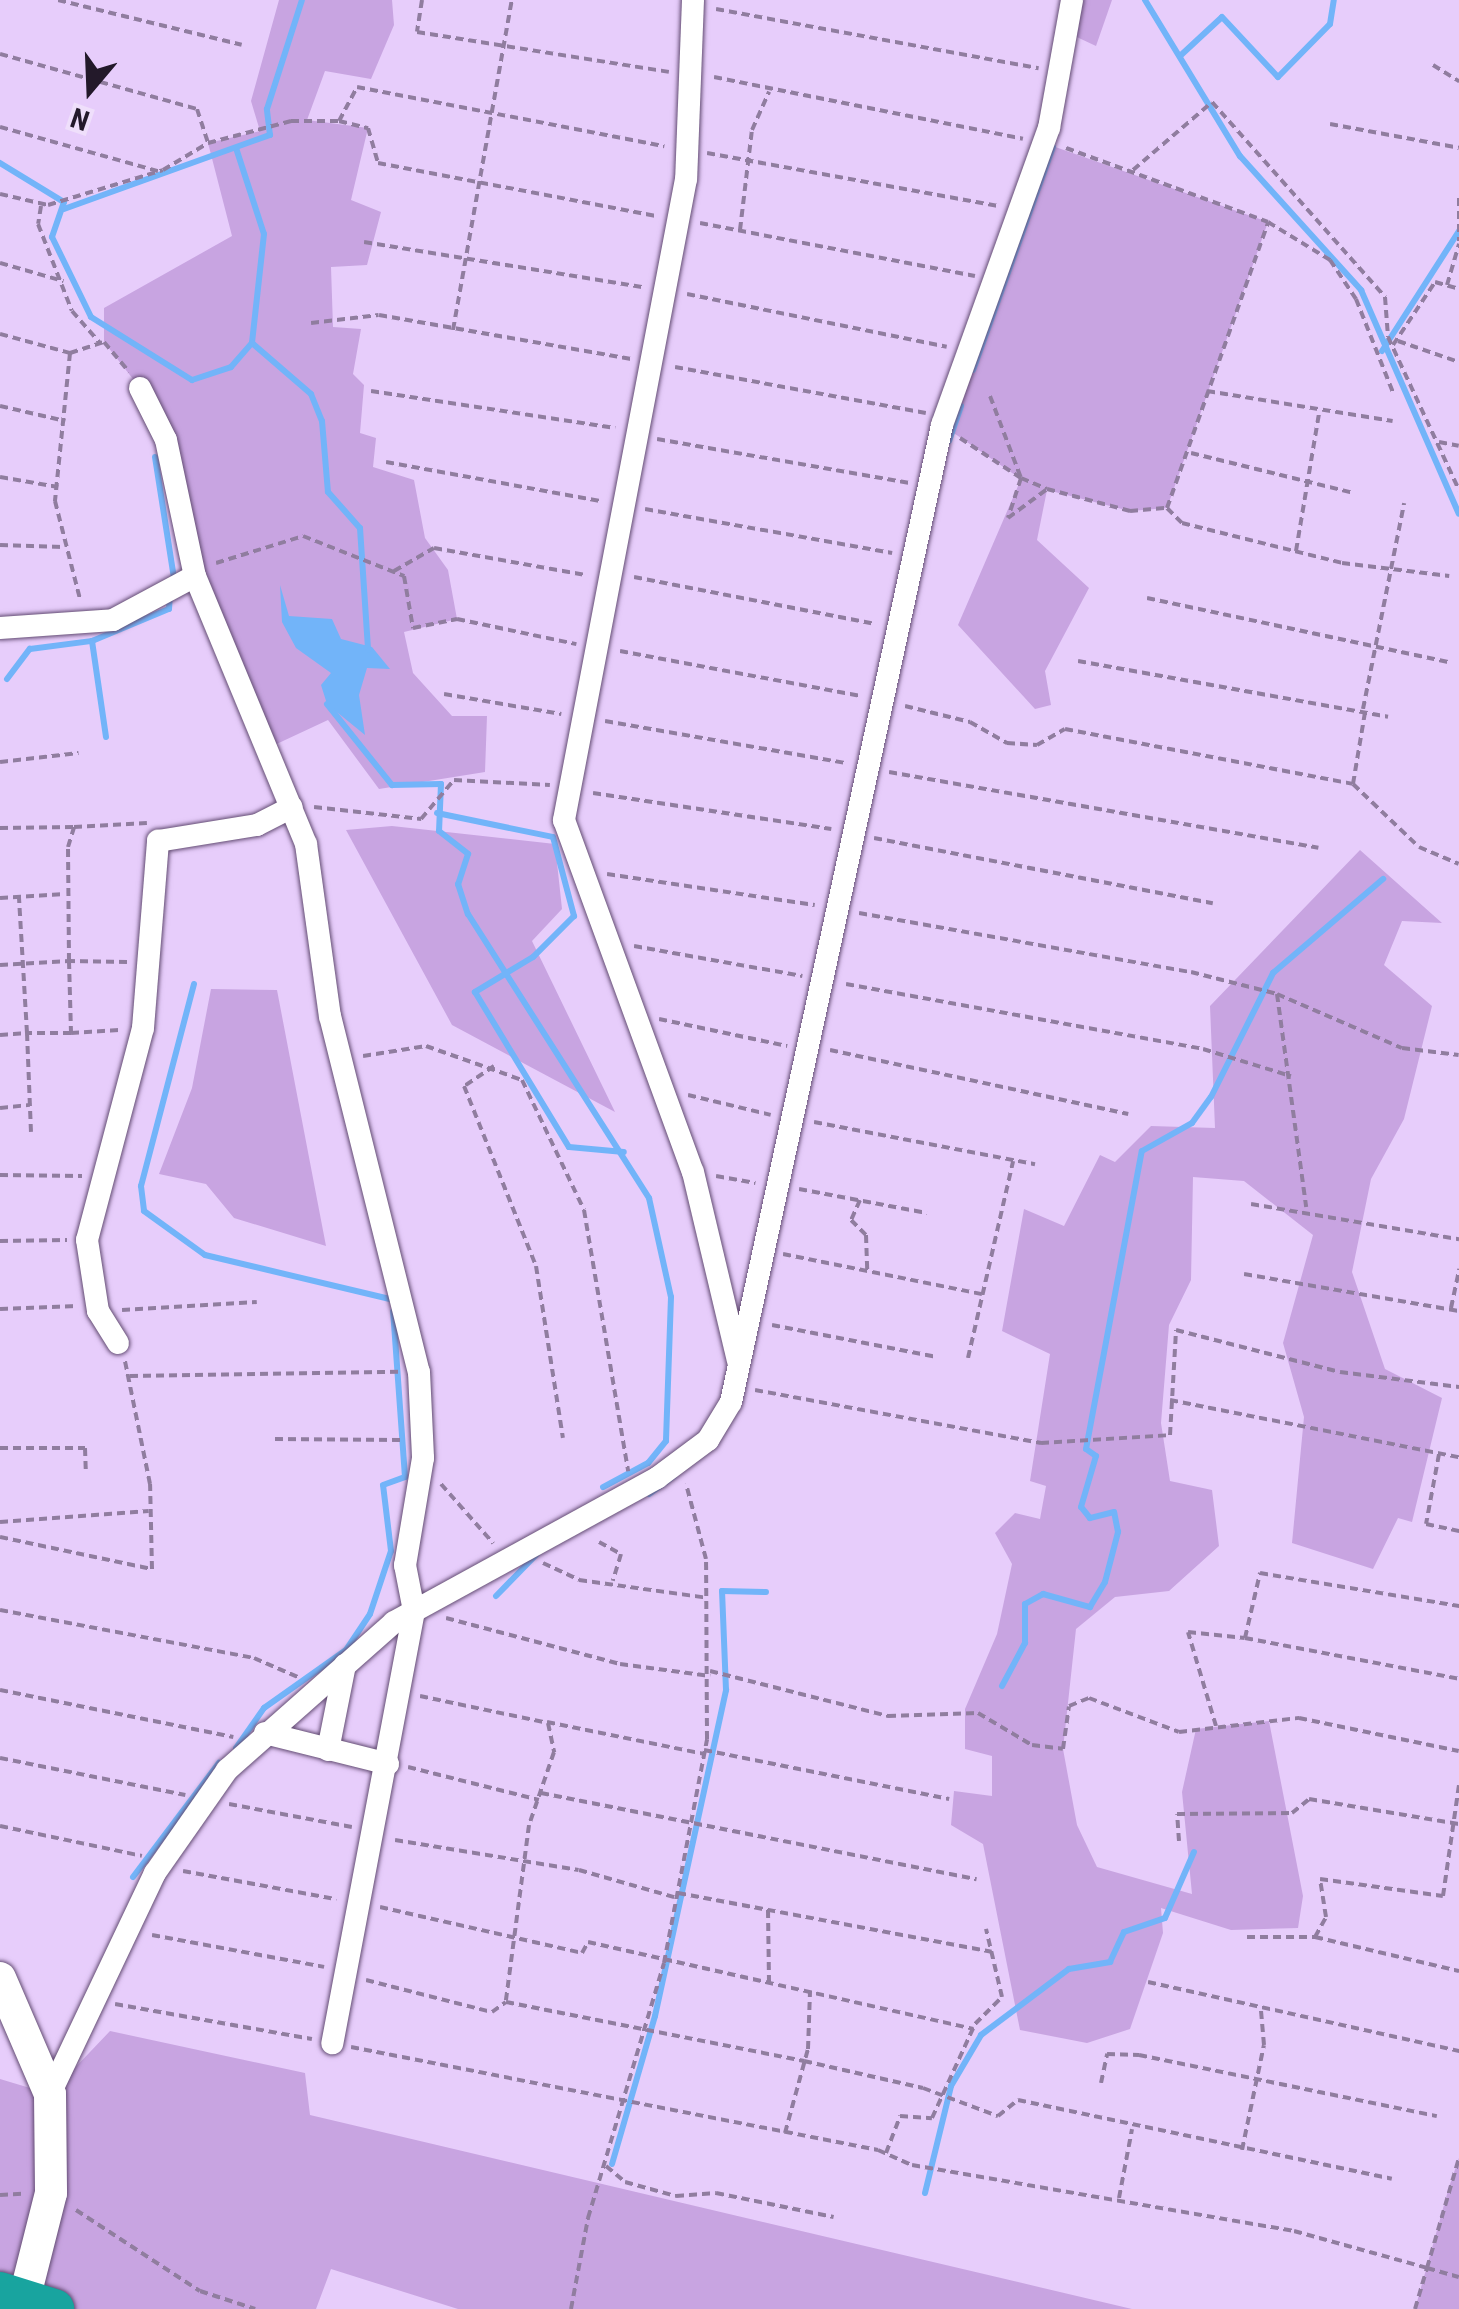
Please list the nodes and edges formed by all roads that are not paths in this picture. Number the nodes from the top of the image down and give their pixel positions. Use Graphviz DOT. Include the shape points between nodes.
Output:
graph roads {
  1 [pos="1072,0"];
  2 [pos="692,3"];
  3 [pos="140,388"];
  4 [pos="195,576"];
  5 [pos="0,628"];
  6 [pos="292,808"];
  7 [pos="118,1342"];
  8 [pos="738,1378"];
  9 [pos="414,1612"];
  10 [pos="345,1665"];
  11 [pos="261,1738"];
  12 [pos="328,1750"];
  13 [pos="388,1764"];
  14 [pos="0,1978"];
  15 [pos="332,2043"];
  16 [pos="50,2094"];
  17 [pos="26,2300"];
  1 -- 8 [label="street" via="1044,143 944,421 911,557 863,766 798,1121"];
  2 -- 8 [label="street" via="690,150 564,820 603,944 693,1172"];
  3 -- 4 [label="street" via="166,440"];
  4 -- 5 [label="street" via="113,620"];
  4 -- 6 [label="street"];
  6 -- 7 [label="street" via="257,825 158,841 144,1028 87,1240 97,1308"];
  6 -- 9 [label="street" via="306,844 340,1060 419,1372 422,1440 405,1564"];
  8 -- 9 [label="street" via="708,1440"];
  9 -- 10 [label="street"];
  9 -- 13 [label="street"];
  10 -- 11 [label="street"];
  10 -- 12 [label="street"];
  11 -- 12 [label="street"];
  11 -- 16 [label="street" via="206,1799 160,1866"];
  12 -- 13 [label="street"];
  13 -- 15 [label="street"];
  14 -- 16 [label="street"];
  16 -- 17 [label="street" via="51,2194"];
}
